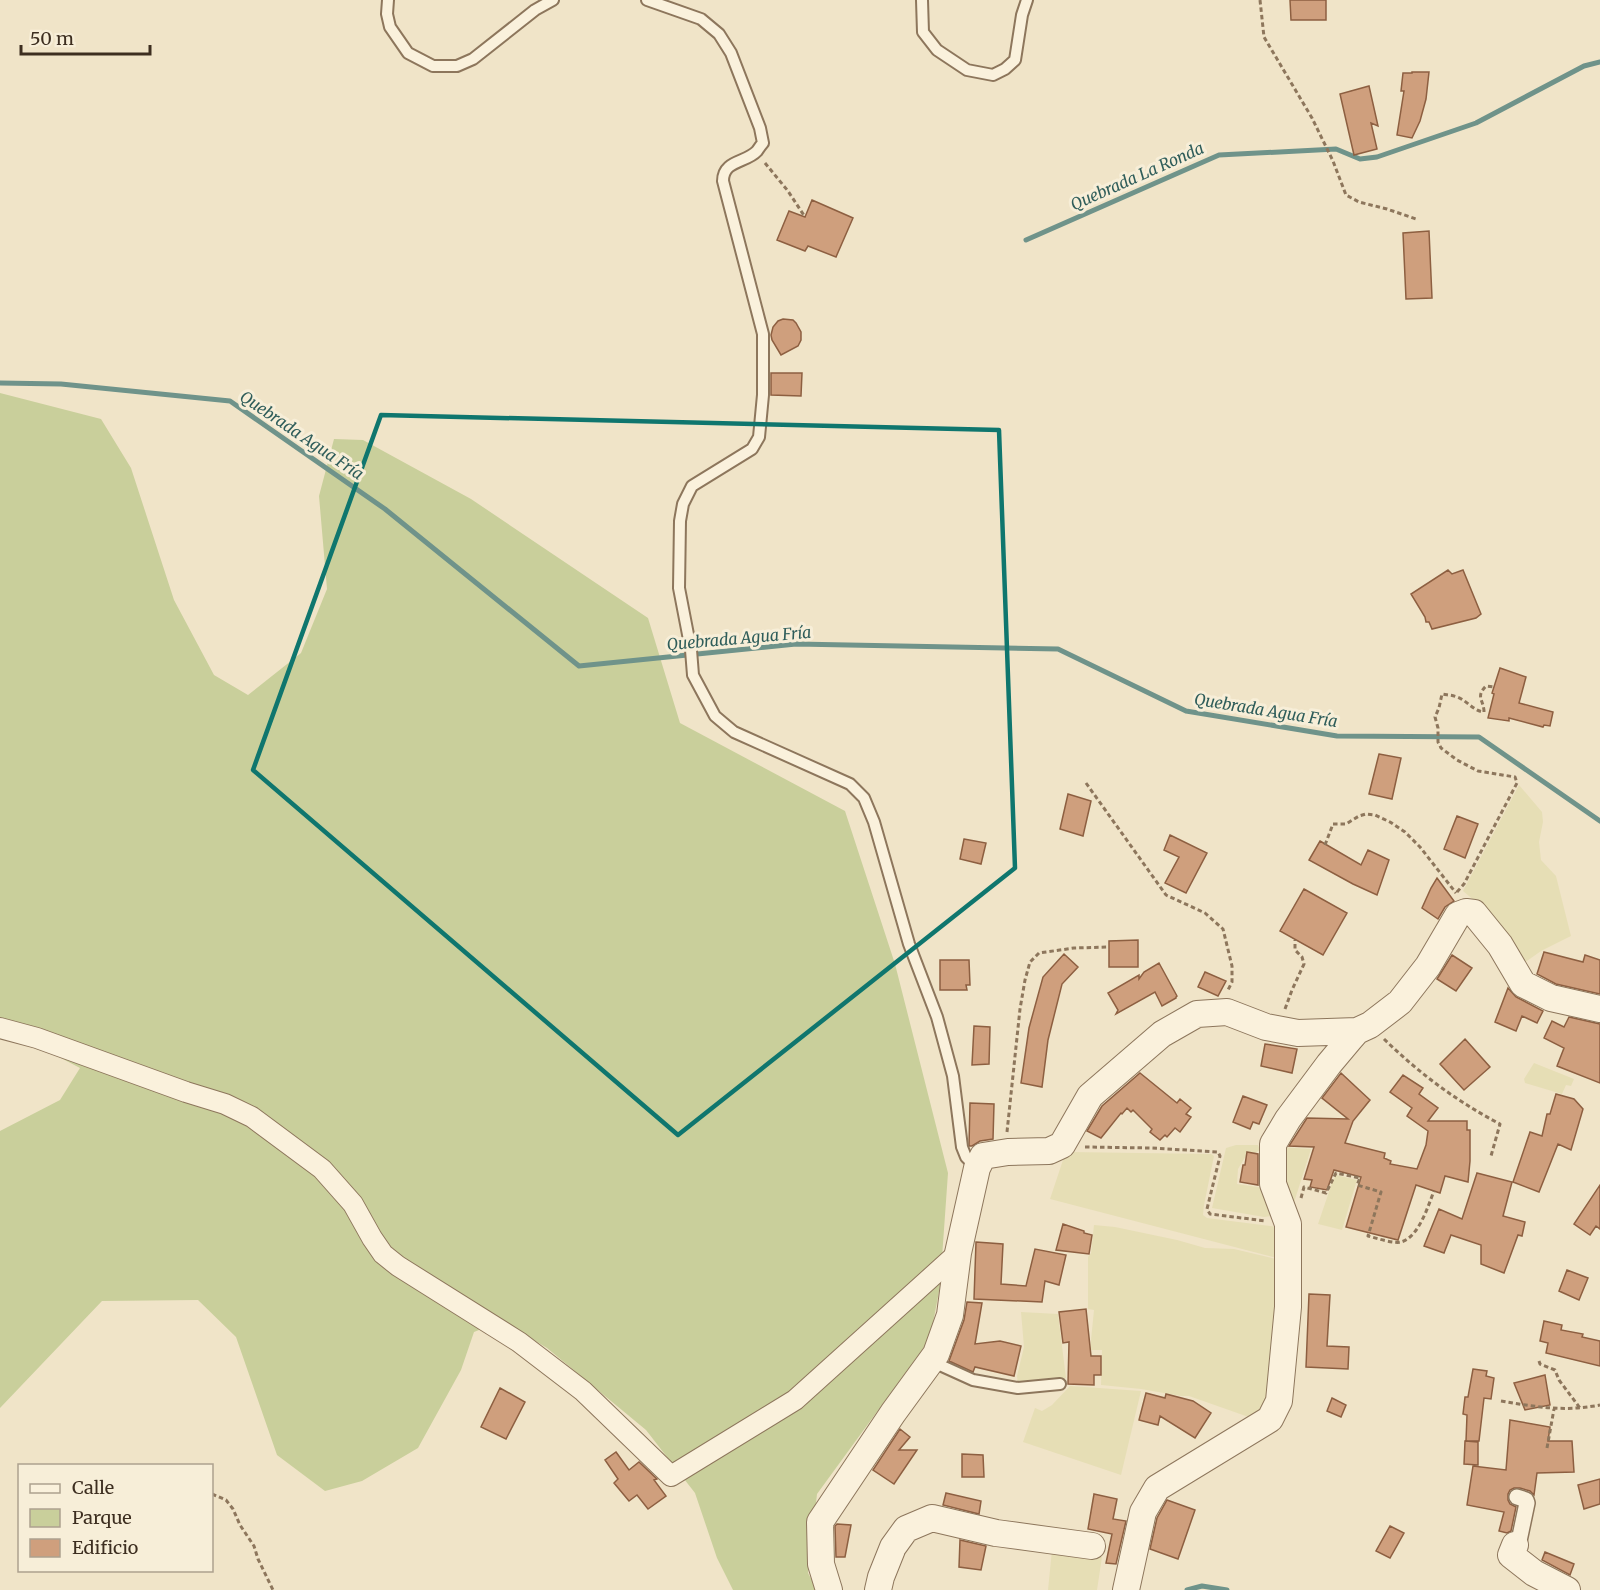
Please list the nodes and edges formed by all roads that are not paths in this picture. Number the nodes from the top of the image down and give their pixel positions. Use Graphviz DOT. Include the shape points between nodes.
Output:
graph roads {
  1 [pos="388,0"];
  2 [pos="553,0"];
  3 [pos="647,0"];
  4 [pos="922,0"];
  5 [pos="1027,0"];
  6 [pos="535,5"];
  7 [pos="1600,1009"];
  8 [pos="0,1028"];
  9 [pos="1364,1028"];
  10 [pos="977,1168"];
  11 [pos="958,1253"];
  12 [pos="931,1361"];
  13 [pos="1060,1384"];
  14 [pos="1517,1497"];
  15 [pos="1515,1545"];
  16 [pos="1092,1546"];
  17 [pos="829,1590"];
  18 [pos="878,1590"];
  19 [pos="1126,1590"];
  20 [pos="1567,1590"];
  1 -- 6 [label="lane" via="387,14 396,36 408,53 433,66 457,66 473,59"];
  2 -- 6 [label="lane"];
  3 -- 10 [label="lane" via="701,20 719,34 731,53 762,142 756,152 723,173 763,334 759,437 752,448 692,486 683,504 679,588 693,675 715,716 734,732 850,784 864,798 909,944 937,1017 952,1076 962,1147"];
  4 -- 5 [label="lane" via="923,32 937,50 967,70 993,75 1015,60"];
  7 -- 9 [label="street" via="1551,998 1523,984 1500,945 1474,913 1466,912 1458,915 1401,1002"];
  8 -- 11 [label="street" via="225,1104 252,1117 321,1169 353,1204 383,1254 519,1342 583,1390 671,1476 795,1400"];
  9 -- 10 [label="street" via="1298,1033 1227,1012 1197,1014 1162,1034 1090,1096 1062,1145 1049,1151 983,1156"];
  9 -- 19 [label="street" via="1329,1064 1273,1144 1273,1184 1288,1224 1288,1307 1279,1401 1270,1419 1157,1488 1143,1512"];
  10 -- 11 [label="street"];
  11 -- 12 [label="street" via="950,1314"];
  12 -- 13 [label="lane" via="972,1380 1018,1388"];
  12 -- 17 [label="street" via="820,1522 821,1564"];
  14 -- 15 [label="street" via="1527,1503"];
  15 -- 20 [label="street" via="1511,1555 1533,1573"];
  16 -- 18 [label="street" via="996,1533 932,1518 906,1529 893,1547"];
}
